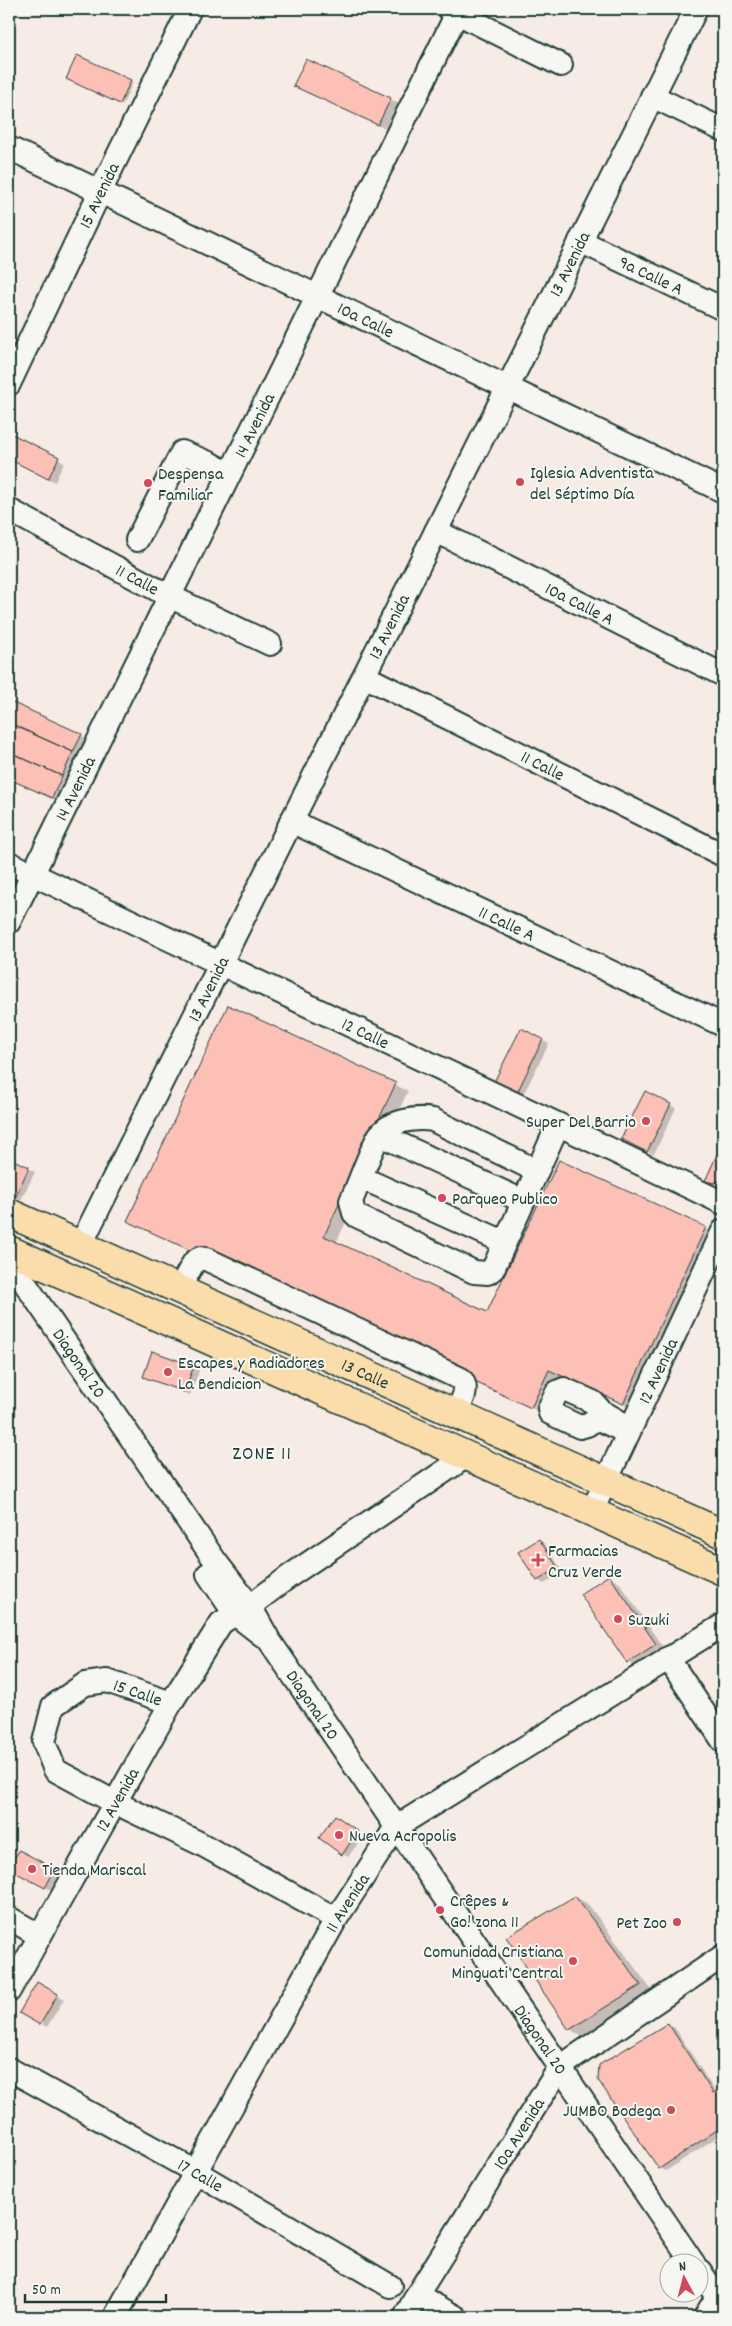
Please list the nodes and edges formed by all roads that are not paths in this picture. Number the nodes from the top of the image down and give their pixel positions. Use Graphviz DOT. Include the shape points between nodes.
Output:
graph roads {
  1 [pos="190,9"];
  2 [pos="696,9"];
  3 [pos="455,10"];
  4 [pos="561,64"];
  5 [pos="652,96"];
  6 [pos="723,130"];
  7 [pos="9,148"];
  8 [pos="100,192"];
  9 [pos="580,241"];
  10 [pos="318,296"];
  11 [pos="723,309"];
  12 [pos="9,384"];
  13 [pos="507,387"];
  14 [pos="230,474"];
  15 [pos="723,491"];
  16 [pos="9,510"];
  17 [pos="436,531"];
  18 [pos="137,540"];
  19 [pos="169,596"];
  20 [pos="270,644"];
  21 [pos="364,676"];
  22 [pos="723,676"];
  23 [pos="291,821"];
  24 [pos="723,855"];
  25 [pos="9,863"];
  26 [pos="32,874"];
  27 [pos="9,922"];
  28 [pos="220,964"];
  29 [pos="723,1025"];
  30 [pos="558,1125"];
  31 [pos="380,1135"];
  32 [pos="537,1171"];
  33 [pos="362,1178"];
  34 [pos="523,1201"];
  35 [pos="723,1203"];
  36 [pos="9,1213"];
  37 [pos="723,1231"];
  38 [pos="504,1242"];
  39 [pos="81,1244"];
  40 [pos="9,1250"];
  41 [pos="9,1260"];
  42 [pos="9,1283"];
  43 [pos="180,1289"];
  44 [pos="456,1413"];
  45 [pos="467,1456"];
  46 [pos="605,1480"];
  47 [pos="592,1511"];
  48 [pos="723,1534"];
  49 [pos="216,1562"];
  50 [pos="723,1571"];
  51 [pos="291,1575"];
  52 [pos="243,1610"];
  53 [pos="723,1625"];
  54 [pos="668,1658"];
  55 [pos="171,1703"];
  56 [pos="723,1741"];
  57 [pos="114,1802"];
  58 [pos="396,1827"];
  59 [pos="9,1918"];
  60 [pos="336,1919"];
  61 [pos="40,1936"];
  62 [pos="723,1956"];
  63 [pos="9,1992"];
  64 [pos="560,2067"];
  65 [pos="9,2069"];
  66 [pos="196,2172"];
  67 [pos="687,2254"];
  68 [pos="710,2284"];
  69 [pos="390,2286"];
  70 [pos="417,2295"];
  71 [pos="721,2299"];
  72 [pos="115,2317"];
  73 [pos="405,2317"];
  74 [pos="456,2317"];
  75 [pos="705,2317"];
  1 -- 8 [label="street, 15 Avenida"];
  2 -- 5 [label="street, 13 Avenida"];
  3 -- 4 [label="street"];
  3 -- 10 [label="street, 14 Avenida"];
  5 -- 6 [label="street"];
  5 -- 9 [label="street, 13 Avenida"];
  7 -- 8 [label="street, 10a Calle"];
  8 -- 10 [label="street, 10a Calle"];
  8 -- 12 [label="street, 15 Avenida"];
  9 -- 11 [label="street, 9a Calle A"];
  9 -- 13 [label="street, 13 Avenida"];
  10 -- 13 [label="street, 10a Calle"];
  10 -- 14 [label="street, 14 Avenida"];
  13 -- 15 [label="street, 10a Calle"];
  13 -- 17 [label="street, 13 Avenida"];
  14 -- 18 [label="street" via="182,452"];
  14 -- 19 [label="street, 14 Avenida"];
  16 -- 19 [label="street, 11 Calle"];
  17 -- 21 [label="street, 13 Avenida"];
  17 -- 22 [label="street, 10a Calle A"];
  19 -- 20 [label="street, 11 Calle"];
  19 -- 26 [label="street, 14 Avenida"];
  21 -- 23 [label="street, 13 Avenida"];
  21 -- 24 [label="street, 11 Calle"];
  23 -- 28 [label="street, 13 Avenida"];
  23 -- 29 [label="street, 11 Calle A"];
  25 -- 26 [label="street, 12 Calle"];
  26 -- 27 [label="street, 14 Avenida"];
  26 -- 28 [label="street, 12 Calle"];
  28 -- 30 [label="street, 12 Calle"];
  28 -- 39 [label="street, 13 Avenida"];
  30 -- 32 [label="street"];
  30 -- 35 [label="street, 12 Calle"];
  31 -- 32 [label="street" via="406,1121 433,1120"];
  31 -- 33 [label="street"];
  31 -- 34 [label="street"];
  32 -- 34 [label="street"];
  33 -- 38 [label="street"];
  33 -- 38 [label="street" via="351,1201 357,1216 474,1272 488,1273 493,1269"];
  34 -- 38 [label="street"];
  36 -- 39 [label="main road, 13 Calle"];
  37 -- 46 [label="street, 12 Avenida"];
  39 -- 43 [label="main road, 13 Calle"];
  40 -- 45 [label="main road, 13 Calle"];
  41 -- 49 [label="street, Diagonal 20"];
  42 -- 52 [label="street, Diagonal 20"];
  43 -- 44 [label="main road, 13 Calle"];
  43 -- 44 [label="street" via="194,1262 206,1259 462,1379 466,1390"];
  44 -- 46 [label="main road, 13 Calle"];
  45 -- 47 [label="main road, 13 Calle"];
  45 -- 51 [label="street, 12 Avenida"];
  46 -- 47 [label="street, 12 Avenida"];
  46 -- 48 [label="main road, 13 Calle"];
  47 -- 50 [label="main road, 13 Calle"];
  49 -- 51 [label="street" via="242,1588 250,1590 269,1586"];
  49 -- 52 [label="street, Diagonal 20"];
  51 -- 52 [label="street, 12 Avenida"];
  52 -- 55 [label="street, 12 Avenida" via="221,1623"];
  52 -- 58 [label="street, Diagonal 20" via="269,1640"];
  53 -- 54 [label="street, 11 Avenida"];
  54 -- 56 [label="street"];
  54 -- 58 [label="street, 11 Avenida"];
  55 -- 57 [label="street, 12 Avenida"];
  55 -- 57 [label="street, 15 Calle" via="107,1681 85,1684 53,1706 44,1742 55,1770"];
  57 -- 60 [label="street" via="200,1843"];
  57 -- 61 [label="street, 12 Avenida"];
  58 -- 60 [label="street, 11 Avenida"];
  58 -- 64 [label="street, Diagonal 20"];
  59 -- 61 [label="street"];
  60 -- 66 [label="street, 11 Avenida"];
  61 -- 63 [label="street, 12 Avenida"];
  62 -- 64 [label="street, 10a Avenida"];
  64 -- 67 [label="street, Diagonal 20"];
  64 -- 70 [label="street, 10a Avenida"];
  65 -- 66 [label="street, 17 Calle"];
  66 -- 69 [label="street, 17 Calle"];
  66 -- 72 [label="street, 11 Avenida"];
  68 -- 71 [label="street"];
  70 -- 73 [label="street, 10a Avenida"];
  70 -- 74 [label="street"];
  71 -- 75 [label="street"];
}
